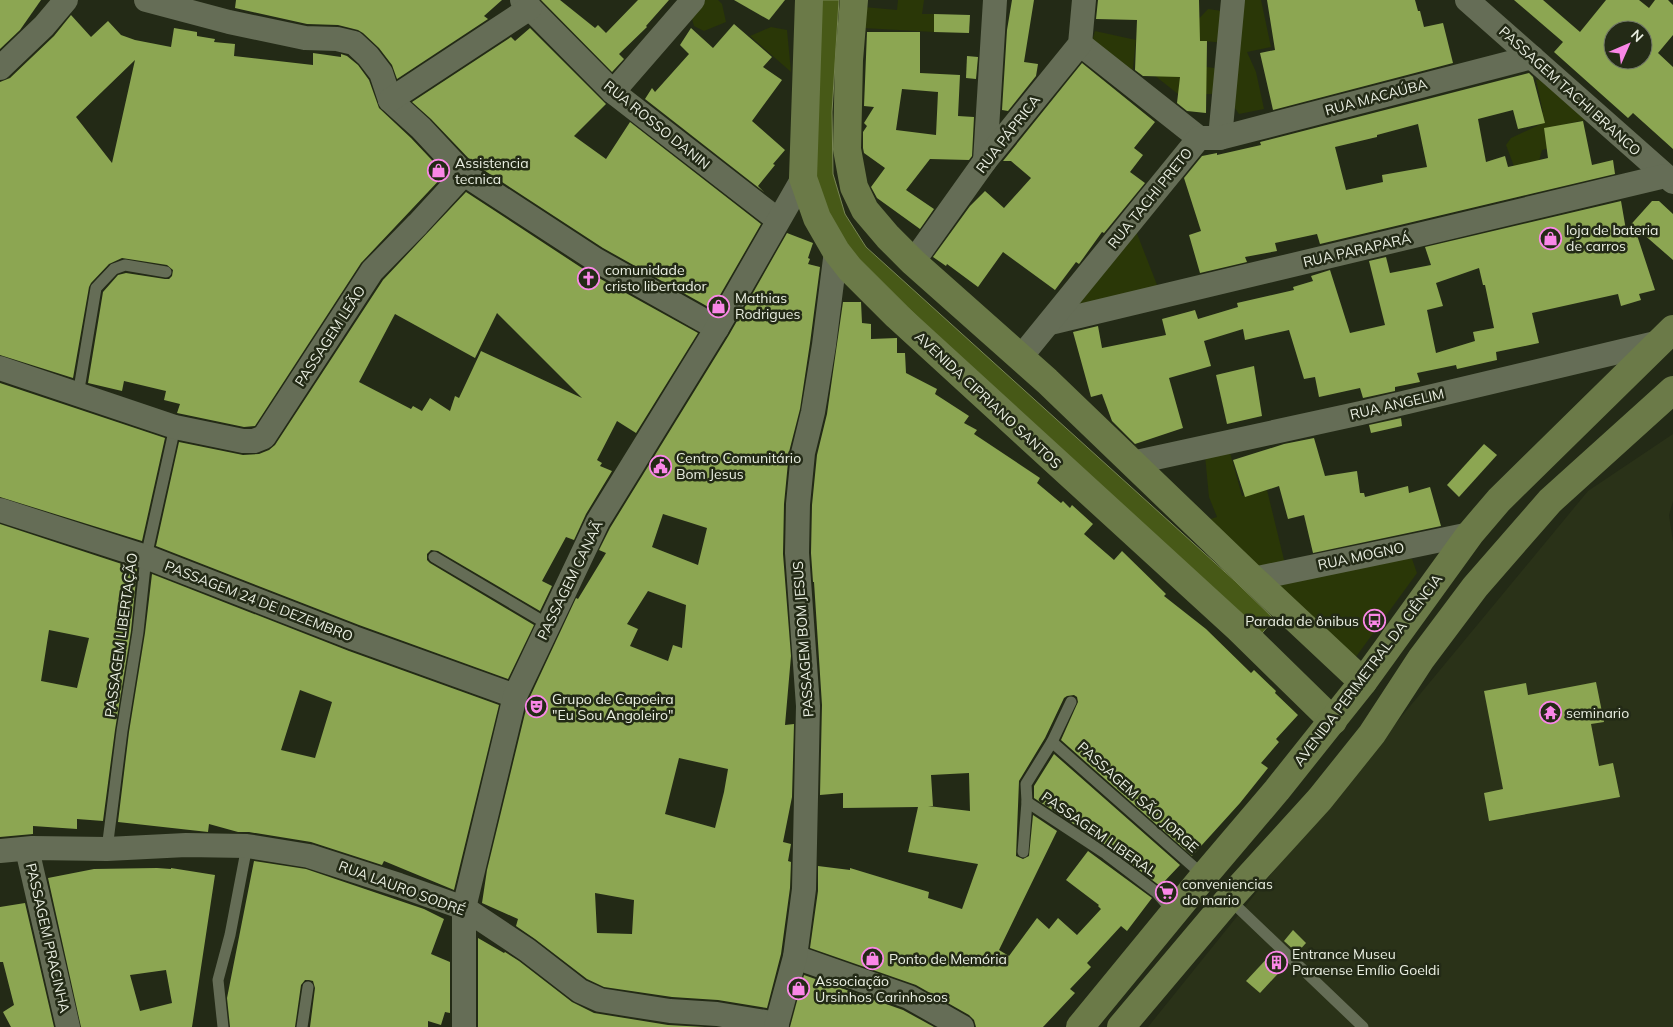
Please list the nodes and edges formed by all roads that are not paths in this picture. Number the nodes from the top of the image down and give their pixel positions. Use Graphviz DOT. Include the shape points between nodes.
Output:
graph roads {
  1 [pos="66,0"];
  2 [pos="146,0"];
  3 [pos="693,0"];
  4 [pos="809,0"];
  5 [pos="854,0"];
  6 [pos="995,0"];
  7 [pos="1084,0"];
  8 [pos="1233,0"];
  9 [pos="1467,0"];
  10 [pos="526,4"];
  11 [pos="1080,44"];
  12 [pos="1532,57"];
  13 [pos="0,68"];
  14 [pos="613,92"];
  15 [pos="390,100"];
  16 [pos="1209,138"];
  17 [pos="985,161"];
  18 [pos="464,174"];
  19 [pos="802,178"];
  20 [pos="1669,179"];
  21 [pos="778,220"];
  22 [pos="836,251"];
  23 [pos="913,262"];
  24 [pos="166,272"];
  25 [pos="1050,323"];
  26 [pos="717,328"];
  27 [pos="1667,336"];
  28 [pos="1020,358"];
  29 [pos="0,368"];
  30 [pos="1673,390"];
  31 [pos="78,395"];
  32 [pos="175,427"];
  33 [pos="1132,463"];
  34 [pos="0,510"];
  35 [pos="1470,534"];
  36 [pos="146,557"];
  37 [pos="434,557"];
  38 [pos="1253,579"];
  39 [pos="549,625"];
  40 [pos="1363,682"];
  41 [pos="516,696"];
  42 [pos="1072,702"];
  43 [pos="1333,720"];
  44 [pos="1052,742"];
  45 [pos="1027,802"];
  46 [pos="247,846"];
  47 [pos="28,849"];
  48 [pos="107,849"];
  49 [pos="0,851"];
  50 [pos="1023,852"];
  51 [pos="1204,876"];
  52 [pos="1229,899"];
  53 [pos="464,908"];
  54 [pos="1174,913"];
  55 [pos="795,958"];
  56 [pos="308,987"];
  57 [pos="777,1025"];
  58 [pos="68,1027"];
  59 [pos="223,1027"];
  60 [pos="302,1027"];
  61 [pos="464,1027"];
  62 [pos="962,1027"];
  63 [pos="1080,1027"];
  64 [pos="1121,1027"];
  65 [pos="1363,1027"];
  1 -- 13 [label="street"];
  2 -- 15 [label="street" via="305,38 354,43 382,73"];
  3 -- 14 [label="street"];
  4 -- 19 [label="street, AVENIDA CIPRIANO SANTOS"];
  5 -- 23 [label="street" via="847,149 854,187 865,210"];
  6 -- 17 [label="street"];
  7 -- 11 [label="street"];
  8 -- 16 [label="street"];
  9 -- 12 [label="street, PASSAGEM TACHI BRANCO"];
  10 -- 14 [label="street, RUA ROSSO DANIN"];
  10 -- 15 [label="street"];
  11 -- 16 [label="street"];
  11 -- 17 [label="street, RUA PÁPRICA"];
  12 -- 16 [label="street, RUA MACAÚBA"];
  12 -- 20 [label="street, PASSAGEM TACHI BRANCO"];
  14 -- 21 [label="street, RUA ROSSO DANIN"];
  15 -- 18 [label="street"];
  16 -- 25 [label="street, RUA TACHI PRETO"];
  17 -- 23 [label="street, RUA PÁPRICA"];
  18 -- 26 [label="street" via="596,260"];
  18 -- 32 [label="street, PASSAGEM LEÃO" via="372,271 264,437 243,441"];
  19 -- 21 [label="street, PASSAGEM CANAÃ"];
  19 -- 22 [label="street, AVENIDA CIPRIANO SANTOS" via="817,218"];
  20 -- 25 [label="street, RUA PARAPARÁ"];
  21 -- 26 [label="street, PASSAGEM CANAÃ"];
  22 -- 43 [label="street, AVENIDA CIPRIANO SANTOS" via="897,316 1239,629"];
  22 -- 55 [label="street, PASSAGEM BOM JESUS" via="824,345 803,453 798,504 797,553 808,706 804,889"];
  23 -- 28 [label="street"];
  24 -- 31 [label="lane" via="125,265 114,269 96,288"];
  25 -- 28 [label="street, RUA TACHI PRETO"];
  26 -- 39 [label="street, PASSAGEM CANAÃ" via="598,521"];
  27 -- 33 [label="street, RUA ANGELIM" via="1361,413"];
  27 -- 35 [label="street, AVENIDA PERIMETRAL DA CIÊNCIA" via="1513,486"];
  28 -- 33 [label="street"];
  29 -- 31 [label="street, PASSAGEM LEÃO"];
  30 -- 52 [label="street" via="1550,500 1475,586 1372,734 1320,798"];
  31 -- 32 [label="street, PASSAGEM LEÃO"];
  32 -- 36 [label="lane, PASSAGEM LIBERTAÇÃO"];
  33 -- 38 [label="street"];
  34 -- 36 [label="street, PASSAGEM 24 DE DEZEMBRO"];
  35 -- 38 [label="street, RUA MOGNO"];
  35 -- 40 [label="street, AVENIDA PERIMETRAL DA CIÊNCIA"];
  36 -- 41 [label="street, PASSAGEM 24 DE DEZEMBRO" via="354,638"];
  36 -- 48 [label="lane, PASSAGEM LIBERTAÇÃO"];
  37 -- 39 [label="lane"];
  38 -- 40 [label="street"];
  39 -- 41 [label="street, PASSAGEM CANAÃ"];
  40 -- 43 [label="street, AVENIDA PERIMETRAL DA CIÊNCIA"];
  41 -- 53 [label="street, PASSAGEM CANAÃ"];
  42 -- 44 [label="lane"];
  43 -- 51 [label="street, AVENIDA PERIMETRAL DA CIÊNCIA"];
  44 -- 45 [label="lane" via="1026,784"];
  44 -- 51 [label="lane, PASSAGEM SÃO JORGE"];
  45 -- 50 [label="lane"];
  45 -- 54 [label="lane, PASSAGEM LIBERAL" via="1114,859 1156,892"];
  46 -- 48 [label="street, RUA LAURO SODRÉ"];
  46 -- 53 [label="street, RUA LAURO SODRÉ" via="309,856"];
  46 -- 59 [label="lane" via="218,980"];
  47 -- 48 [label="street, RUA LAURO SODRÉ"];
  47 -- 49 [label="street, RUA LAURO SODRÉ"];
  47 -- 58 [label="street, PASSAGEM PRACINHA"];
  51 -- 54 [label="street, AVENIDA PERIMETRAL DA CIÊNCIA"];
  52 -- 64 [label="street"];
  52 -- 65 [label="lane"];
  53 -- 57 [label="street, RUA LAURO SODRÉ" via="527,950 580,991 600,1000 717,1014"];
  53 -- 61 [label="street, PASSAGEM CANAÃ"];
  54 -- 63 [label="street, AVENIDA PERIMETRAL DA CIÊNCIA"];
  55 -- 57 [label="street, PASSAGEM BOM JESUS"];
  55 -- 62 [label="street" via="909,997"];
  56 -- 60 [label="lane"];
}
